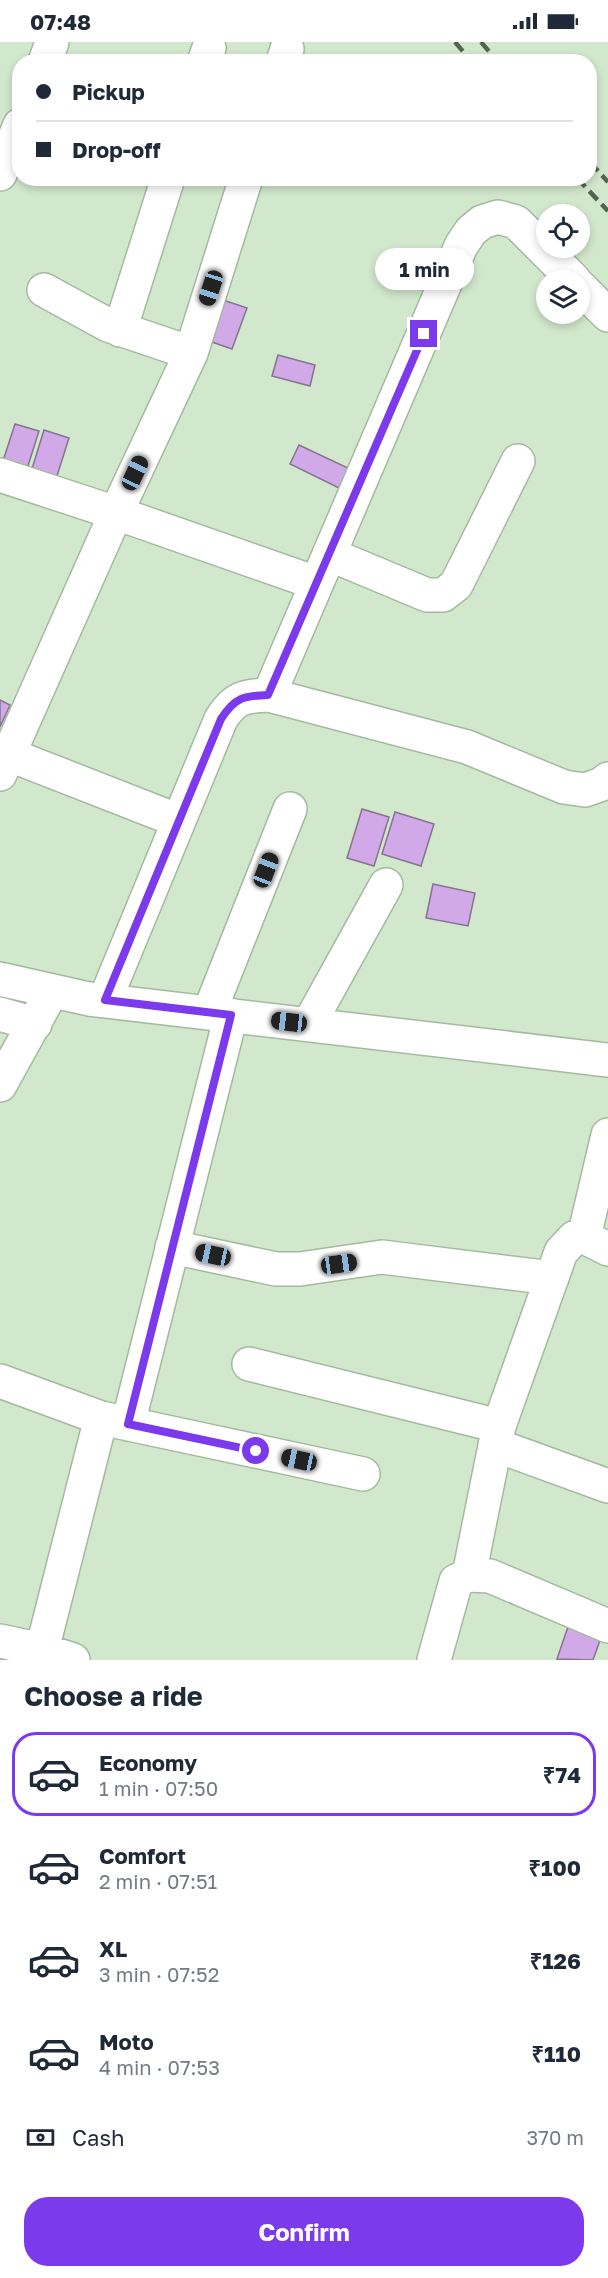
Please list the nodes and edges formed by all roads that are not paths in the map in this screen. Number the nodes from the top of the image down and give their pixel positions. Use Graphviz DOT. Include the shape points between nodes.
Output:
graph roads {
  1 [pos="12,145"];
  2 [pos="0,174"];
  3 [pos="165,186"];
  4 [pos="243,186"];
  5 [pos="564,270"];
  6 [pos="44,290"];
  7 [pos="590,297"];
  8 [pos="608,315"];
  9 [pos="120,330"];
  10 [pos="191,353"];
  11 [pos="518,460"];
  12 [pos="0,475"];
  13 [pos="116,513"];
  14 [pos="329,554"];
  15 [pos="316,584"];
  16 [pos="268,695"];
  17 [pos="2,759"];
  18 [pos="608,779"];
  19 [pos="290,809"];
  20 [pos="179,821"];
  21 [pos="386,885"];
  22 [pos="0,979"];
  23 [pos="52,991"];
  24 [pos="105,1000"];
  25 [pos="0,1014"];
  26 [pos="220,1014"];
  27 [pos="35,1024"];
  28 [pos="309,1024"];
  29 [pos="608,1060"];
  30 [pos="0,1085"];
  31 [pos="608,1135"];
  32 [pos="596,1243"];
  33 [pos="172,1246"];
  34 [pos="552,1278"];
  35 [pos="249,1364"];
  36 [pos="0,1381"];
  37 [pos="115,1421"];
  38 [pos="497,1436"];
  39 [pos="363,1474"];
  40 [pos="608,1486"];
  41 [pos="469,1575"];
  42 [pos="608,1626"];
  43 [pos="0,1641"];
  44 [pos="42,1650"];
  45 [pos="73,1660"];
  46 [pos="434,1660"];
  1 -- 2 [label="street"];
  3 -- 9 [label="street"];
  4 -- 10 [label="street"];
  5 -- 14 [label="street" via="516,222 498,217 471,231 461,246"];
  6 -- 9 [label="street"];
  7 -- 8 [label="street"];
  9 -- 10 [label="street"];
  10 -- 13 [label="street"];
  11 -- 14 [label="street" via="456,585 443,595 427,595"];
  12 -- 13 [label="street"];
  13 -- 15 [label="street"];
  13 -- 17 [label="street"];
  14 -- 15 [label="street"];
  15 -- 16 [label="street"];
  16 -- 18 [label="street" via="467,747 564,787 585,790"];
  16 -- 20 [label="street" via="245,696 230,705"];
  17 -- 20 [label="street"];
  19 -- 26 [label="street"];
  20 -- 24 [label="street"];
  21 -- 28 [label="street"];
  22 -- 23 [label="street"];
  23 -- 24 [label="street"];
  23 -- 27 [label="street"];
  24 -- 26 [label="street"];
  25 -- 27 [label="street"];
  26 -- 28 [label="street"];
  26 -- 33 [label="street"];
  27 -- 30 [label="street"];
  28 -- 29 [label="street"];
  31 -- 32 [label="street"];
  32 -- 34 [label="street" via="574,1238 561,1252"];
  33 -- 34 [label="street" via="276,1269 382,1257"];
  33 -- 37 [label="street"];
  34 -- 38 [label="street"];
  35 -- 38 [label="street"];
  36 -- 37 [label="street"];
  37 -- 39 [label="street"];
  37 -- 44 [label="street"];
  38 -- 40 [label="street"];
  38 -- 41 [label="street"];
  41 -- 42 [label="street" via="490,1576"];
  41 -- 46 [label="street" via="456,1581"];
  43 -- 44 [label="street"];
  44 -- 45 [label="street"];
}
